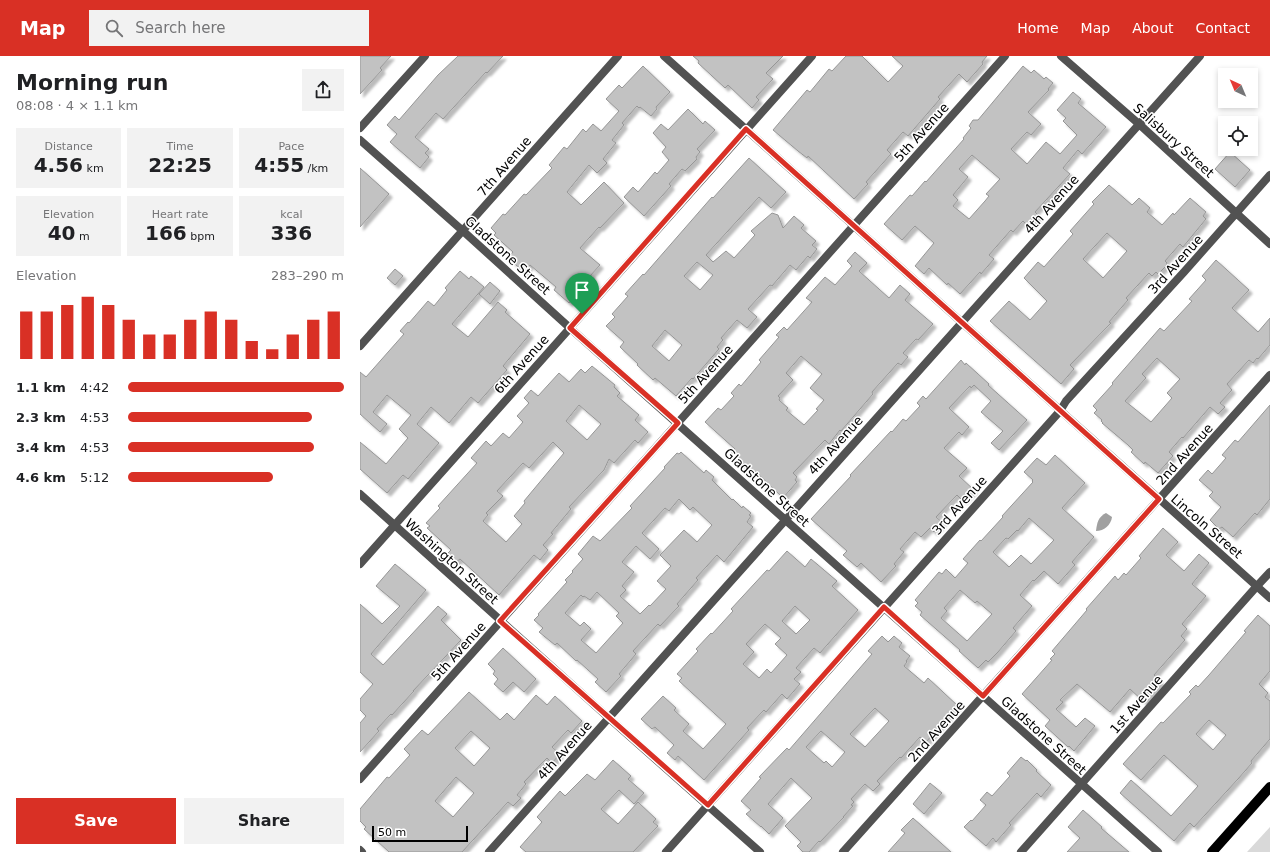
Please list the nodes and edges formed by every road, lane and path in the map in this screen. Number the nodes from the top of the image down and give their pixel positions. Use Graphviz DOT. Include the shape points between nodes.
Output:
graph roads {
  1 [pos="425,56"];
  2 [pos="618,56"];
  3 [pos="664,56"];
  4 [pos="812,56"];
  5 [pos="1005,56"];
  6 [pos="1061,56"];
  7 [pos="1200,56"];
  8 [pos="1139,124"];
  9 [pos="360,128"];
  10 [pos="746,129"];
  11 [pos="360,140"];
  12 [pos="1270,175"];
  13 [pos="1236,213"];
  14 [pos="854,226"];
  15 [pos="463,231"];
  16 [pos="1270,244"];
  17 [pos="961,323"];
  18 [pos="570,328"];
  19 [pos="360,346"];
  20 [pos="1270,375"];
  21 [pos="1060,410"];
  22 [pos="678,423"];
  23 [pos="360,494"];
  24 [pos="1159,499"];
  25 [pos="786,519"];
  26 [pos="394,525"];
  27 [pos="360,564"];
  28 [pos="1270,572"];
  29 [pos="1257,586"];
  30 [pos="1270,598"];
  31 [pos="884,607"];
  32 [pos="500,621"];
  33 [pos="983,696"];
  34 [pos="609,718"];
  35 [pos="360,779"];
  36 [pos="1082,784"];
  37 [pos="1270,787"];
  38 [pos="708,805"];
  39 [pos="490,852"];
  40 [pos="666,852"];
  41 [pos="760,852"];
  42 [pos="844,852"];
  43 [pos="1021,852"];
  44 [pos="1158,852"];
  45 [pos="1212,852"];
  1 -- 9 [label="street"];
  2 -- 15 [label="street, 7th Avenue"];
  3 -- 10 [label="street, Lincoln Street"];
  4 -- 10 [label="street, 6th Avenue"];
  5 -- 14 [label="street, 5th Avenue"];
  6 -- 8 [label="street, Salisbury Street"];
  7 -- 8 [label="street, 4th Avenue"];
  8 -- 13 [label="street, Salisbury Street"];
  8 -- 17 [label="street, 4th Avenue"];
  10 -- 14 [label="street, Lincoln Street"];
  10 -- 18 [label="street, 6th Avenue"];
  11 -- 15 [label="street, Gladstone Street"];
  12 -- 13 [label="street, 3rd Avenue"];
  13 -- 16 [label="street, Salisbury Street"];
  13 -- 21 [label="street, 3rd Avenue"];
  14 -- 17 [label="street, Lincoln Street"];
  14 -- 22 [label="street, 5th Avenue"];
  15 -- 18 [label="street, Gladstone Street"];
  15 -- 19 [label="street, 7th Avenue"];
  17 -- 21 [label="street, Lincoln Street"];
  17 -- 25 [label="street, 4th Avenue"];
  18 -- 22 [label="street, Gladstone Street"];
  18 -- 26 [label="street, 6th Avenue"];
  20 -- 24 [label="street, 2nd Avenue"];
  21 -- 24 [label="street, Lincoln Street"];
  21 -- 31 [label="street, 3rd Avenue"];
  22 -- 25 [label="street, Gladstone Street"];
  22 -- 32 [label="street, 5th Avenue"];
  23 -- 26 [label="street, Washington Street"];
  24 -- 29 [label="street, Lincoln Street"];
  24 -- 33 [label="street, 2nd Avenue"];
  25 -- 31 [label="street, Gladstone Street"];
  25 -- 34 [label="street, 4th Avenue"];
  26 -- 27 [label="street, 6th Avenue"];
  26 -- 32 [label="street, Washington Street"];
  28 -- 29 [label="street, 1st Avenue"];
  29 -- 30 [label="street, Lincoln Street"];
  29 -- 36 [label="street, 1st Avenue"];
  31 -- 33 [label="street, Gladstone Street"];
  31 -- 38 [label="street, 3rd Avenue"];
  32 -- 34 [label="street, Washington Street"];
  32 -- 35 [label="street, 5th Avenue"];
  33 -- 36 [label="street, Gladstone Street"];
  33 -- 42 [label="street, 2nd Avenue"];
  34 -- 38 [label="street, Washington Street"];
  34 -- 39 [label="street, 4th Avenue"];
  36 -- 43 [label="street, 1st Avenue"];
  36 -- 44 [label="street, Gladstone Street"];
  37 -- 45 [label="main road"];
  38 -- 40 [label="street, 3rd Avenue"];
  38 -- 41 [label="street, Washington Street"];
}
